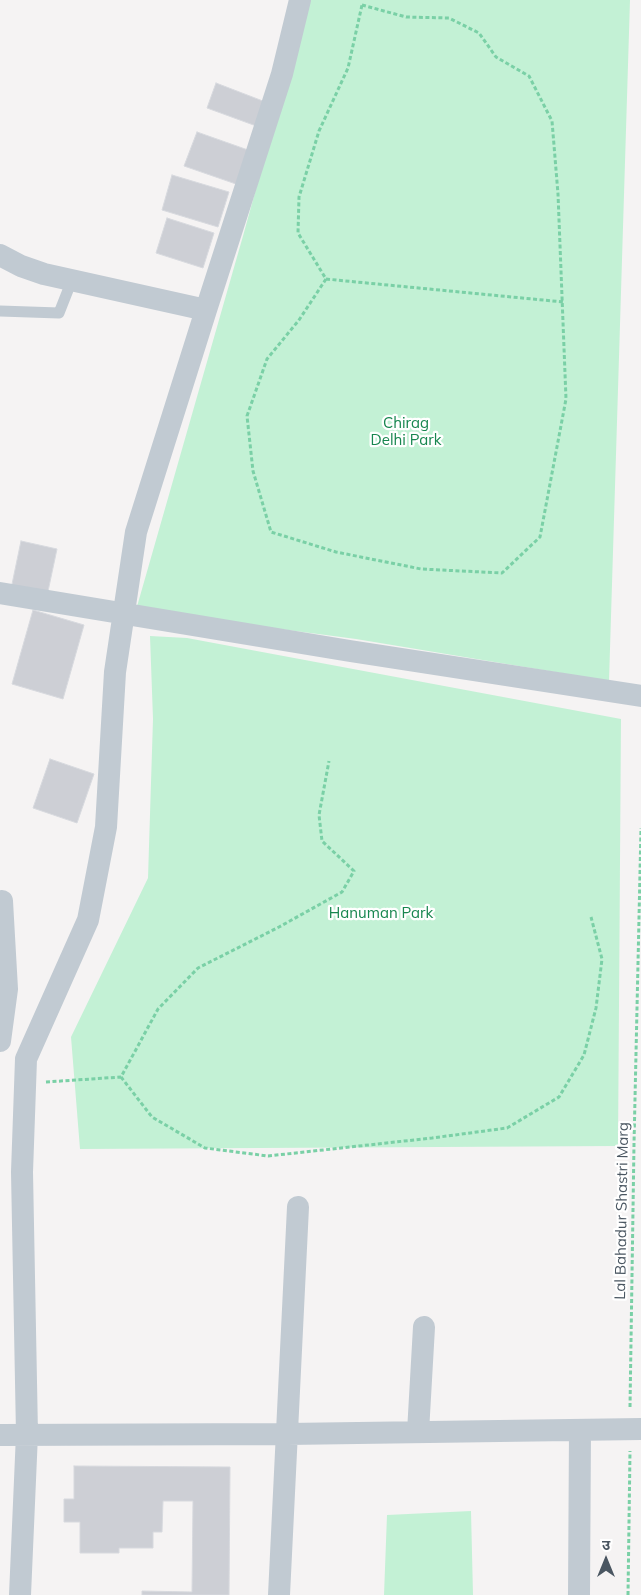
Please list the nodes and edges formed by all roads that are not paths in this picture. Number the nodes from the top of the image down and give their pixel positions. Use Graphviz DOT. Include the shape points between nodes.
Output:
graph roads {
  1 [pos="300,0"];
  2 [pos="0,255"];
  3 [pos="72,280"];
  4 [pos="206,310"];
  5 [pos="0,311"];
  6 [pos="0,593"];
  7 [pos="123,613"];
  8 [pos="641,696"];
  9 [pos="2,901"];
  10 [pos="0,1041"];
  11 [pos="0,1054"];
  12 [pos="26,1059"];
  13 [pos="298,1207"];
  14 [pos="424,1327"];
  15 [pos="636,1429"];
  16 [pos="580,1430"];
  17 [pos="418,1432"];
  18 [pos="27,1434"];
  19 [pos="287,1434"];
  20 [pos="0,1435"];
  21 [pos="20,1595"];
  22 [pos="279,1595"];
  23 [pos="579,1595"];
  1 -- 4 [label="street" via="282,74"];
  2 -- 3 [label="street" via="28,269"];
  3 -- 4 [label="street"];
  3 -- 5 [label="lane" via="59,313"];
  4 -- 7 [label="street" via="136,532"];
  6 -- 7 [label="street"];
  7 -- 8 [label="street"];
  7 -- 12 [label="street" via="115,672 106,827 88,920"];
  9 -- 10 [label="street" via="8,989"];
  11 -- 12 [label="street"];
  12 -- 18 [label="street" via="22,1172"];
  13 -- 19 [label="street"];
  14 -- 17 [label="street"];
  15 -- 16 [label="street"];
  16 -- 17 [label="street"];
  16 -- 23 [label="street"];
  17 -- 19 [label="street"];
  18 -- 19 [label="street"];
  18 -- 20 [label="street"];
  18 -- 21 [label="street"];
  19 -- 22 [label="street"];
}
